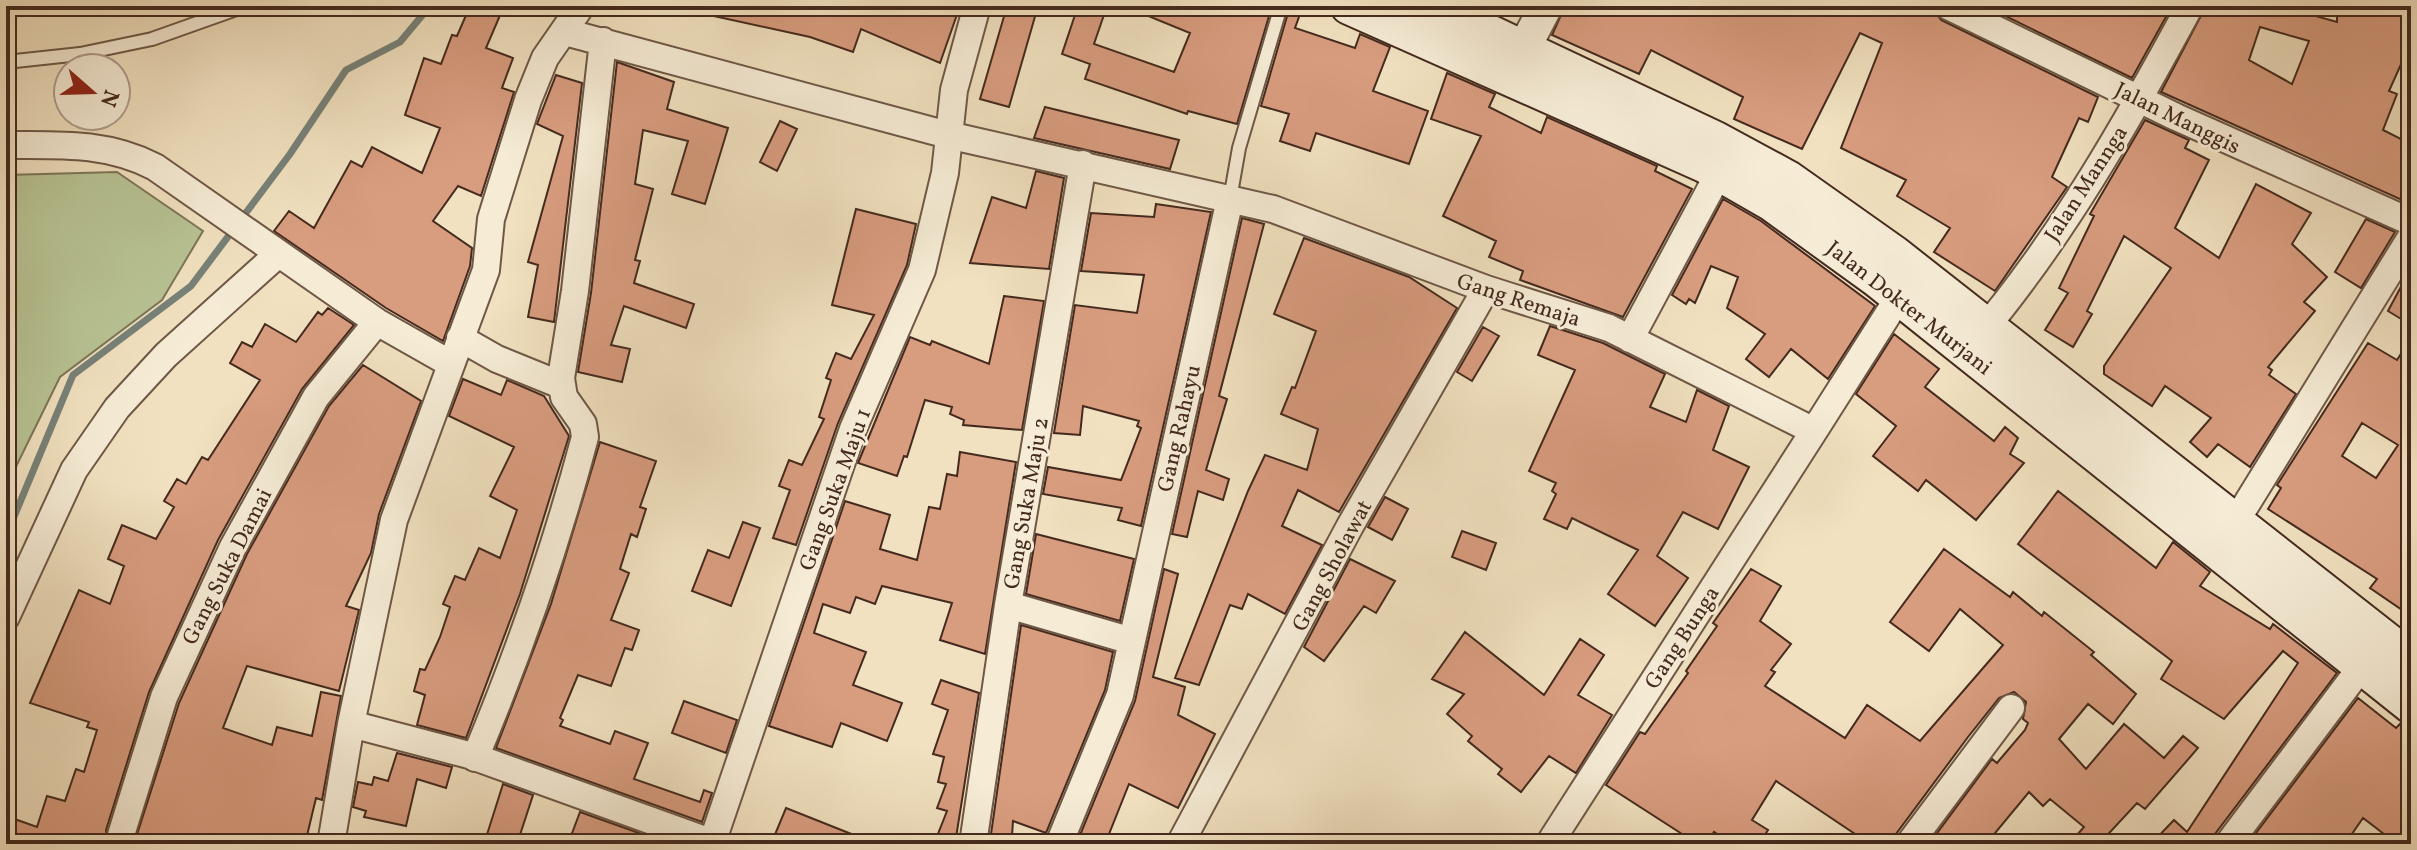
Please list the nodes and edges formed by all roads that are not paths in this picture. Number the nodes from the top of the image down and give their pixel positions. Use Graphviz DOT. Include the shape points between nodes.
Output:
graph roads {
  1 [pos="245,6"];
  2 [pos="581,6"];
  3 [pos="977,6"];
  4 [pos="1281,6"];
  5 [pos="1349,6"];
  6 [pos="1432,6"];
  7 [pos="1546,6"];
  8 [pos="1948,6"];
  9 [pos="2190,6"];
  10 [pos="565,32"];
  11 [pos="603,41"];
  12 [pos="1524,48"];
  13 [pos="6,62"];
  14 [pos="2140,99"];
  15 [pos="948,135"];
  16 [pos="6,145"];
  17 [pos="1083,164"];
  18 [pos="1719,173"];
  19 [pos="1230,199"];
  20 [pos="2411,222"];
  21 [pos="2411,237"];
  22 [pos="277,255"];
  23 [pos="1486,289"];
  24 [pos="1899,297"];
  25 [pos="377,322"];
  26 [pos="460,338"];
  27 [pos="1630,339"];
  28 [pos="1976,339"];
  29 [pos="451,364"];
  30 [pos="561,385"];
  31 [pos="1814,431"];
  32 [pos="2236,521"];
  33 [pos="2296,591"];
  34 [pos="1008,605"];
  35 [pos="6,617"];
  36 [pos="1132,641"];
  37 [pos="2411,660"];
  38 [pos="2362,666"];
  39 [pos="2411,705"];
  40 [pos="2011,708"];
  41 [pos="351,724"];
  42 [pos="475,758"];
  43 [pos="121,835"];
  44 [pos="714,843"];
  45 [pos="331,844"];
  46 [pos="973,844"];
  47 [pos="1059,844"];
  48 [pos="1180,844"];
  49 [pos="1549,844"];
  50 [pos="1909,844"];
  51 [pos="2228,844"];
  1 -- 13 [label="lane" via="152,39"];
  2 -- 10 [label="street"];
  3 -- 15 [label="street, Gang Suka Maju 1" via="954,90"];
  4 -- 19 [label="lane, Gang Rahayu" via="1239,148"];
  5 -- 18 [label="main road, Jalan Dokter Murjani"];
  6 -- 12 [label="main road, Jalan Dokter Murjani"];
  7 -- 12 [label="street"];
  8 -- 14 [label="street, Jalan Manggis"];
  9 -- 14 [label="street, Jalan Mannga"];
  10 -- 11 [label="street, Gang Remaja"];
  10 -- 26 [label="street" via="545,58 528,100 491,219 486,270"];
  11 -- 15 [label="street, Gang Remaja"];
  11 -- 30 [label="street"];
  12 -- 28 [label="main road, Jalan Dokter Murjani" via="1788,179 1894,254"];
  14 -- 20 [label="street, Jalan Manggis"];
  14 -- 28 [label="street, Jalan Mannga" via="2038,258"];
  15 -- 17 [label="street, Gang Remaja"];
  15 -- 44 [label="street, Gang Suka Maju 1" via="939,206 922,270 853,429"];
  16 -- 22 [label="street" via="96,146 129,153"];
  17 -- 19 [label="street, Gang Remaja"];
  17 -- 34 [label="street, Gang Suka Maju 2"];
  18 -- 24 [label="main road, Jalan Dokter Murjani" via="1772,203"];
  18 -- 27 [label="street"];
  19 -- 23 [label="street, Gang Remaja" via="1273,209"];
  19 -- 36 [label="street, Gang Rahayu"];
  21 -- 32 [label="street"];
  22 -- 25 [label="street"];
  22 -- 35 [label="street" via="166,355 117,408 74,470"];
  23 -- 27 [label="street, Gang Remaja"];
  23 -- 48 [label="street, Gang Sholawat" via="1350,526"];
  24 -- 28 [label="main road, Jalan Dokter Murjani"];
  24 -- 31 [label="street, Gang Bunga"];
  25 -- 29 [label="street"];
  25 -- 43 [label="street, Gang Suka Damai" via="316,397 227,560 164,697"];
  26 -- 29 [label="street"];
  26 -- 30 [label="street"];
  27 -- 31 [label="street, Gang Remaja"];
  28 -- 32 [label="main road, Jalan Dokter Murjani"];
  28 -- 33 [label="main road, Jalan Dokter Murjani"];
  29 -- 41 [label="street" via="394,520"];
  30 -- 42 [label="street" via="585,437 516,659"];
  31 -- 49 [label="street, Gang Bunga"];
  32 -- 33 [label="main road, Jalan Dokter Murjani"];
  33 -- 37 [label="main road, Jalan Dokter Murjani"];
  33 -- 38 [label="main road, Jalan Dokter Murjani"];
  34 -- 36 [label="street"];
  34 -- 46 [label="street, Gang Suka Maju 2"];
  36 -- 47 [label="street, Gang Rahayu" via="1120,695"];
  38 -- 39 [label="main road, Jalan Dokter Murjani"];
  38 -- 51 [label="street"];
  40 -- 50 [label="street"];
  41 -- 42 [label="street"];
  41 -- 45 [label="street"];
  42 -- 44 [label="street"];
}
